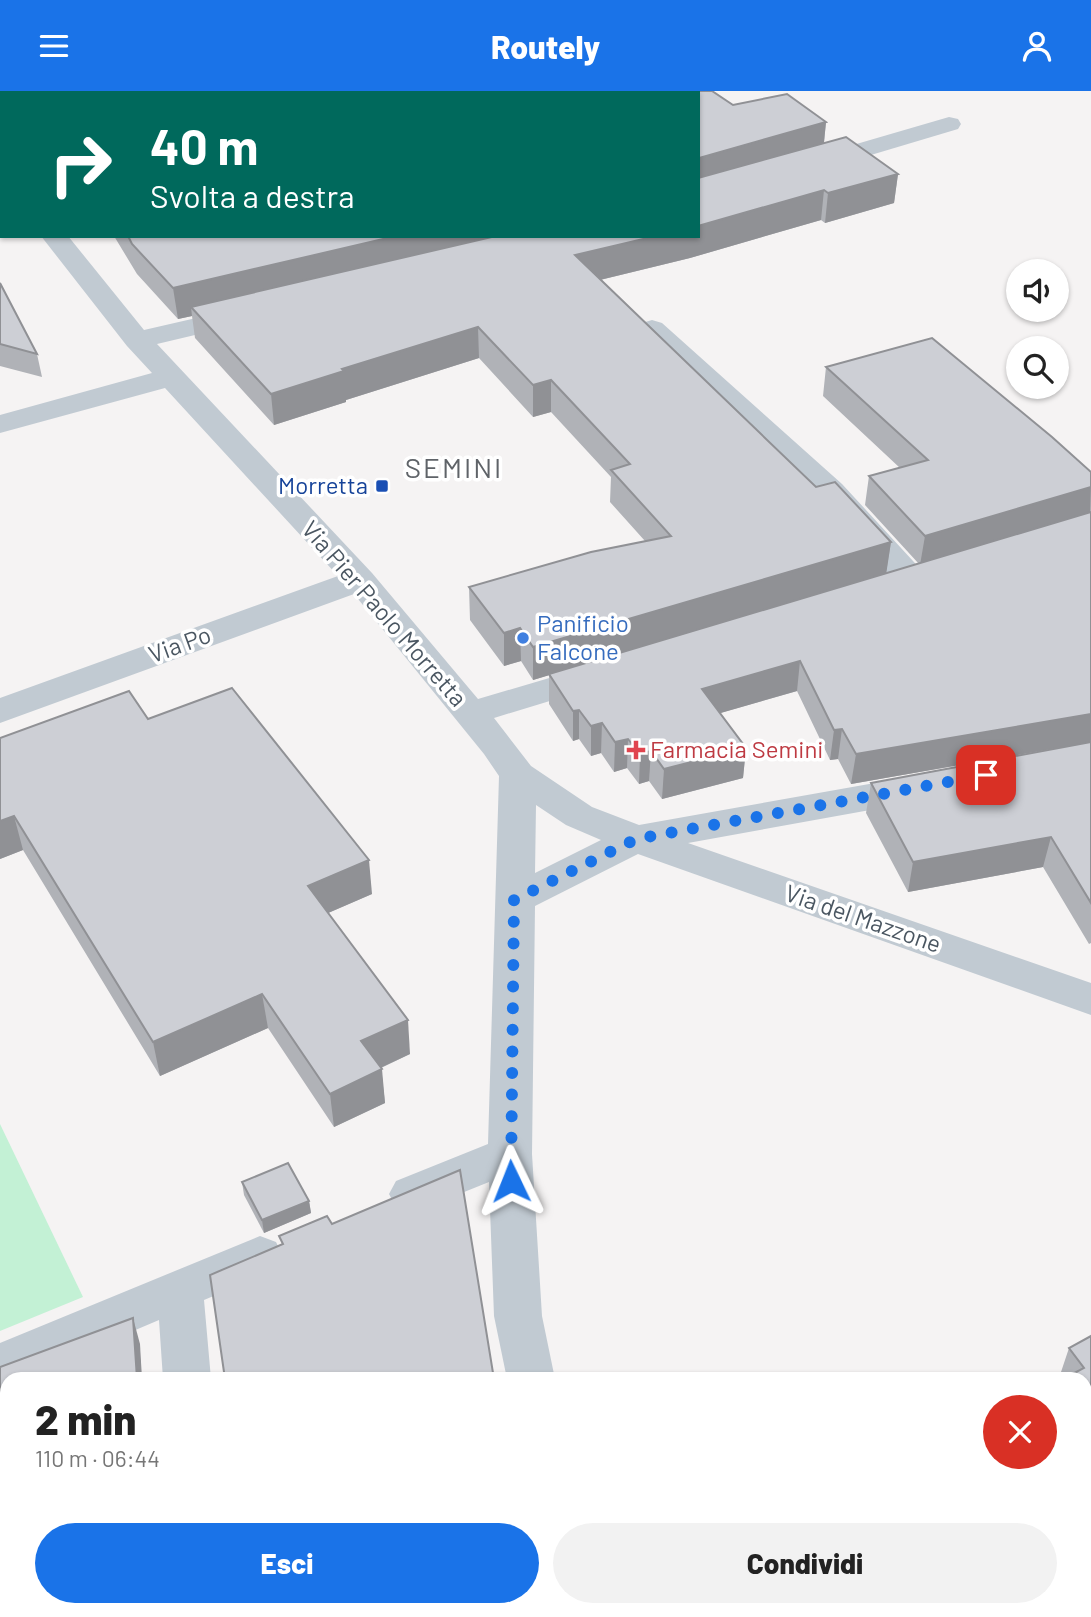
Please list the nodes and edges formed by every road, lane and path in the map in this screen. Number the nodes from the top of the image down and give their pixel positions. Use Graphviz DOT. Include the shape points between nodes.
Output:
graph roads {
  1 [pos="949,124"];
  2 [pos="791,171"];
  3 [pos="56,238"];
  4 [pos="269,309"];
  5 [pos="652,329"];
  6 [pos="137,340"];
  7 [pos="170,377"];
  8 [pos="0,424"];
  9 [pos="360,580"];
  10 [pos="912,581"];
  11 [pos="634,664"];
  12 [pos="0,711"];
  13 [pos="471,713"];
  14 [pos="517,775"];
  15 [pos="959,780"];
  16 [pos="636,839"];
  17 [pos="514,900"];
  18 [pos="1091,999"];
  19 [pos="510,1154"];
  20 [pos="370,1211"];
  21 [pos="294,1242"];
  22 [pos="180,1289"];
  23 [pos="0,1365"];
  24 [pos="186,1372"];
  25 [pos="529,1372"];
  1 -- 2 [label="street"];
  3 -- 6 [label="street, Via Pier Paolo Morretta"];
  4 -- 6 [label="street"];
  5 -- 10 [label="street" via="831,491"];
  6 -- 7 [label="street, Via Pier Paolo Morretta"];
  7 -- 8 [label="street"];
  7 -- 9 [label="street, Via Pier Paolo Morretta"];
  9 -- 12 [label="street, Via Po"];
  9 -- 13 [label="street, Via Pier Paolo Morretta"];
  11 -- 13 [label="street"];
  13 -- 14 [label="street, Via Pier Paolo Morretta"];
  14 -- 16 [label="street, Via del Mazzone" via="579,815"];
  14 -- 17 [label="street"];
  15 -- 16 [label="street"];
  16 -- 17 [label="street"];
  16 -- 18 [label="street, Via del Mazzone"];
  17 -- 19 [label="street"];
  19 -- 20 [label="street"];
  19 -- 25 [label="street" via="517,1316"];
  21 -- 22 [label="street"];
  22 -- 23 [label="street"];
  22 -- 24 [label="street"];
}
